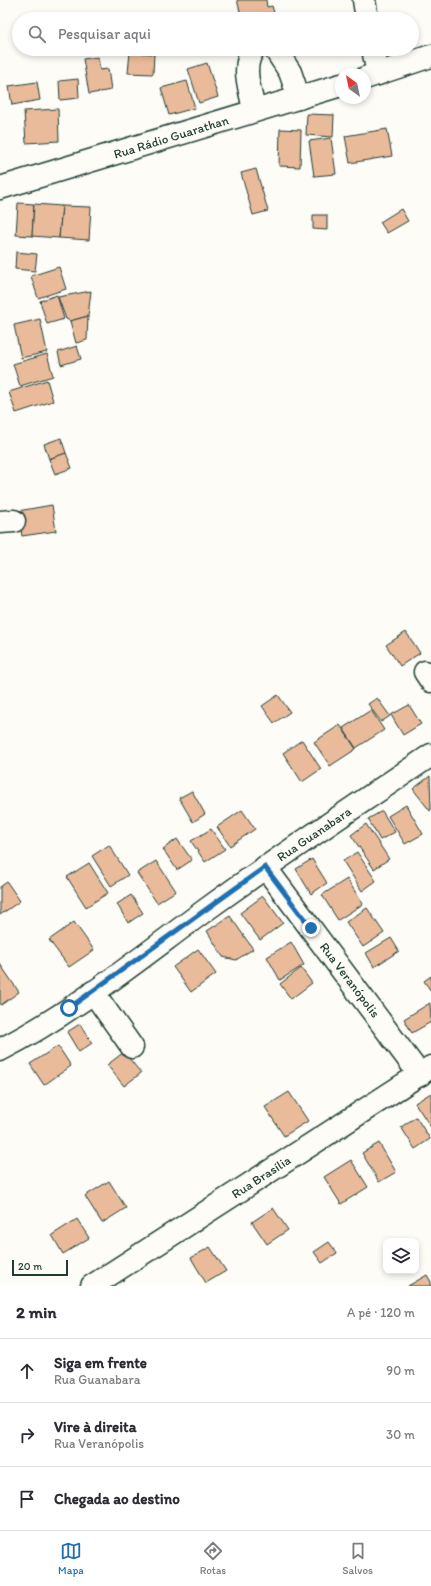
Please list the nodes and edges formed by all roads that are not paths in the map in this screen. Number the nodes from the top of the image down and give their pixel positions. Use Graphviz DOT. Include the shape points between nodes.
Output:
graph roads {
  1 [pos="364,0"];
  2 [pos="366,12"];
  3 [pos="249,56"];
  4 [pos="280,56"];
  5 [pos="372,56"];
  6 [pos="431,56"];
  7 [pos="371,76"];
  8 [pos="335,87"];
  9 [pos="299,98"];
  10 [pos="254,111"];
  11 [pos="0,188"];
  12 [pos="431,755"];
  13 [pos="265,867"];
  14 [pos="93,992"];
  15 [pos="132,1047"];
  16 [pos="0,1050"];
  17 [pos="425,1071"];
  18 [pos="92,1286"];
  1 -- 2 [label="street"];
  3 -- 10 [label="street" via="246,70"];
  4 -- 9 [label="street" via="290,72"];
  5 -- 7 [label="street"];
  6 -- 7 [label="street"];
  8 -- 9 [label="street, Rua Rádio Guarathan"];
  9 -- 10 [label="street, Rua Rádio Guarathan"];
  10 -- 11 [label="street, Rua Rádio Guarathan"];
  12 -- 13 [label="street, Rua Guanabara"];
  13 -- 14 [label="street, Rua Guanabara"];
  13 -- 17 [label="street, Rua Veranópolis"];
  14 -- 15 [label="street"];
  14 -- 16 [label="street, Rua Guanabara" via="32,1034"];
  17 -- 18 [label="street, Rua Brasília"];
}
